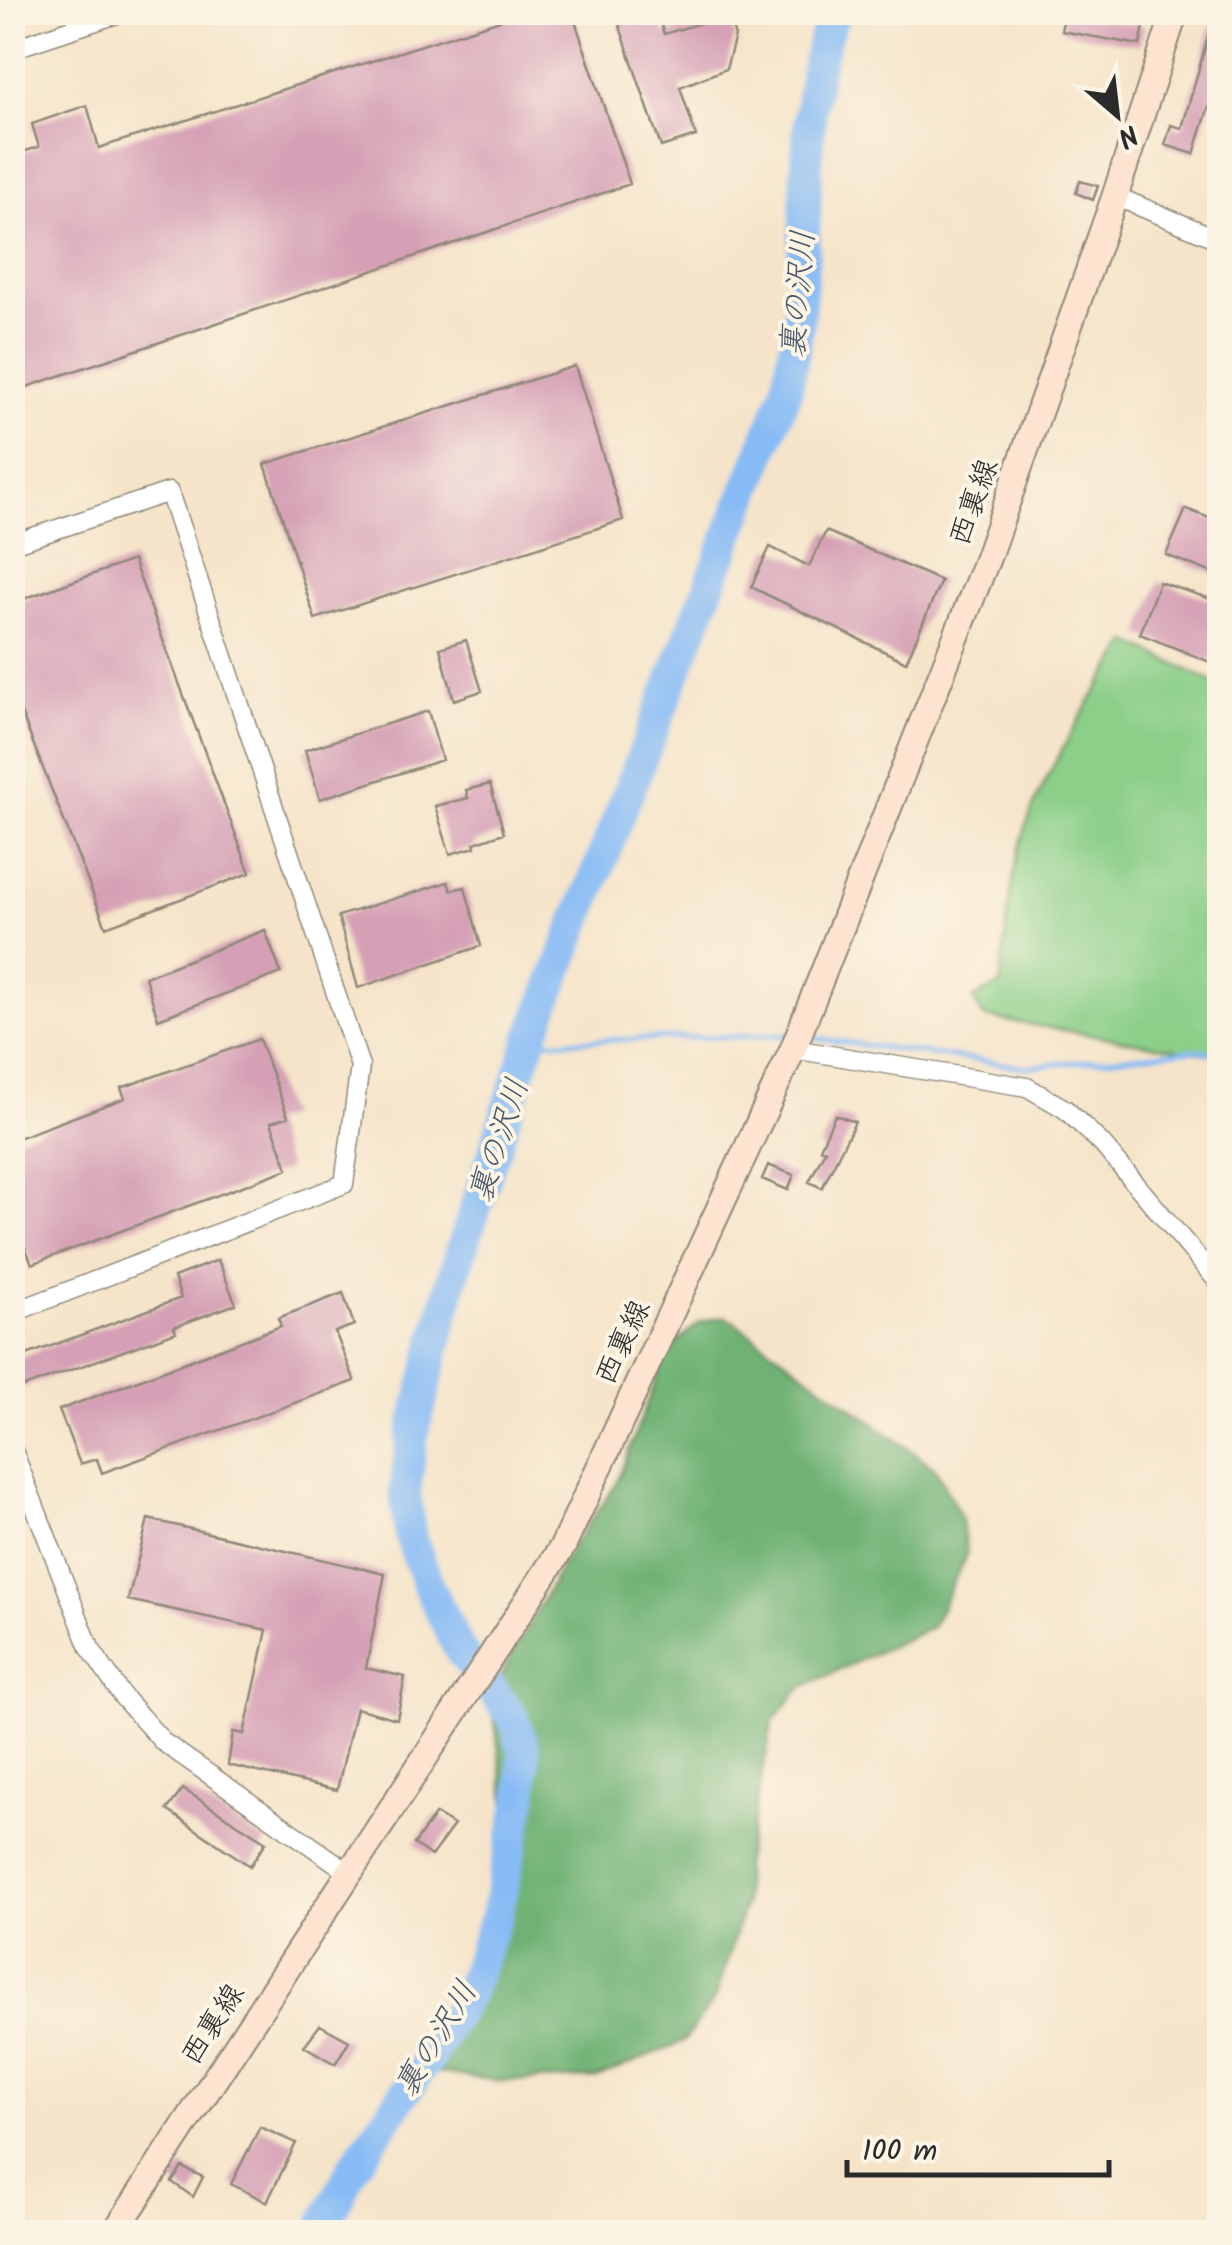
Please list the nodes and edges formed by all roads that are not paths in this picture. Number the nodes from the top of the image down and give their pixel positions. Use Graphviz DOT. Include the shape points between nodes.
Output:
graph roads {
  1 [pos="124,12"];
  2 [pos="1175,12"];
  3 [pos="12,49"];
  4 [pos="1115,196"];
  5 [pos="1220,240"];
  6 [pos="12,544"];
  7 [pos="793,1049"];
  8 [pos="1220,1284"];
  9 [pos="12,1314"];
  10 [pos="12,1448"];
  11 [pos="350,1873"];
  12 [pos="115,2232"];
  1 -- 3 [label="street"];
  2 -- 4 [label="street, 西裏線"];
  4 -- 5 [label="street"];
  4 -- 7 [label="street, 西裏線" via="988,558"];
  6 -- 9 [label="street" via="169,492 360,1066 344,1184"];
  7 -- 8 [label="street" via="1027,1087 1065,1109 1102,1144"];
  7 -- 11 [label="street, 西裏線" via="563,1546"];
  10 -- 11 [label="street" via="90,1648 123,1696 163,1742"];
  11 -- 12 [label="street, 西裏線"];
}
